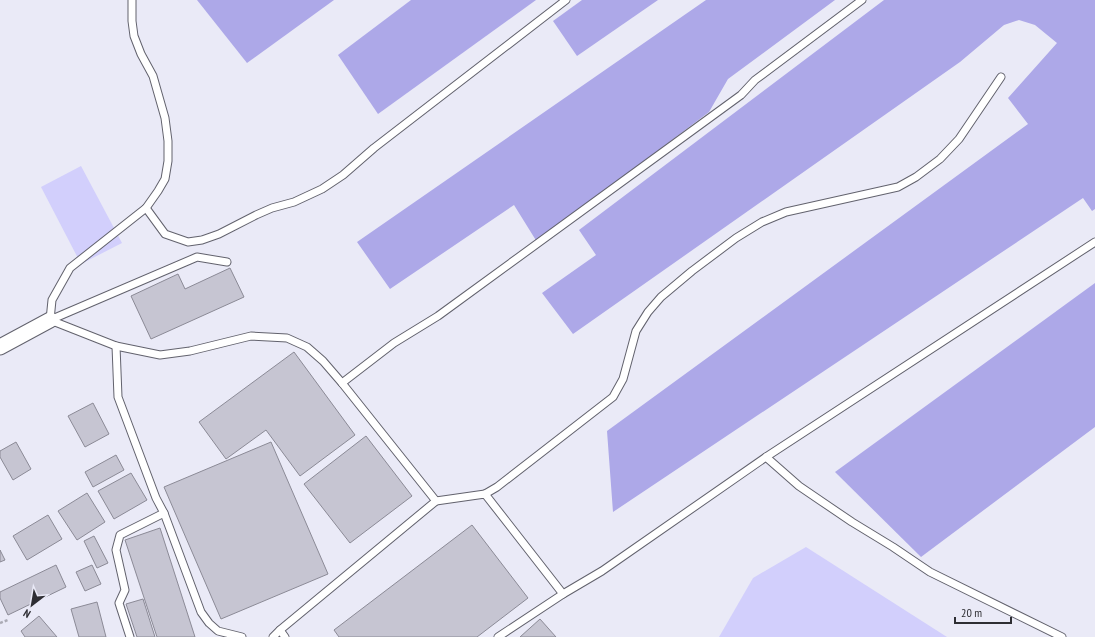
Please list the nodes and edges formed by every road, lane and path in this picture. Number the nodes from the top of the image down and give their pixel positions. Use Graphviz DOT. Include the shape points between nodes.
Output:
graph roads {
  1 [pos="132,0"];
  2 [pos="566,0"];
  3 [pos="862,0"];
  4 [pos="1001,77"];
  5 [pos="146,208"];
  6 [pos="1095,242"];
  7 [pos="227,262"];
  8 [pos="50,320"];
  9 [pos="116,346"];
  10 [pos="0,347"];
  11 [pos="342,383"];
  12 [pos="766,457"];
  13 [pos="485,494"];
  14 [pos="436,501"];
  15 [pos="164,513"];
  16 [pos="563,594"];
  17 [pos="8,620"];
  18 [pos="0,623"];
  19 [pos="280,630"];
  20 [pos="130,637"];
  21 [pos="242,637"];
  22 [pos="273,637"];
  23 [pos="285,637"];
  24 [pos="498,637"];
  25 [pos="1062,637"];
  1 -- 5 [label="lane" via="134,36 153,76 165,118 168,140 165,179"];
  2 -- 5 [label="lane" via="322,189 219,234 188,242 165,234"];
  3 -- 11 [label="lane" via="755,80 741,95"];
  4 -- 13 [label="lane" via="959,139 940,159 916,177 898,187 786,212 762,222 736,238 661,296 636,331 623,379 614,396 497,488"];
  5 -- 8 [label="lane" via="70,268 52,300"];
  6 -- 12 [label="lane"];
  7 -- 8 [label="lane" via="198,257"];
  8 -- 9 [label="lane"];
  8 -- 10 [label="street"];
  9 -- 11 [label="lane" via="160,355 190,351 251,336 288,338 307,347"];
  9 -- 15 [label="lane" via="118,397"];
  11 -- 14 [label="lane"];
  12 -- 16 [label="lane" via="602,571"];
  12 -- 25 [label="lane" via="799,486 930,572"];
  13 -- 14 [label="lane"];
  13 -- 16 [label="lane"];
  14 -- 19 [label="lane"];
  15 -- 20 [label="lane" via="120,535 116,550 125,590 119,603"];
  15 -- 21 [label="lane" via="201,612 218,631"];
  16 -- 24 [label="lane"];
  17 -- 18 [label="path"];
  19 -- 22 [label="lane"];
  19 -- 23 [label="lane"];
}
